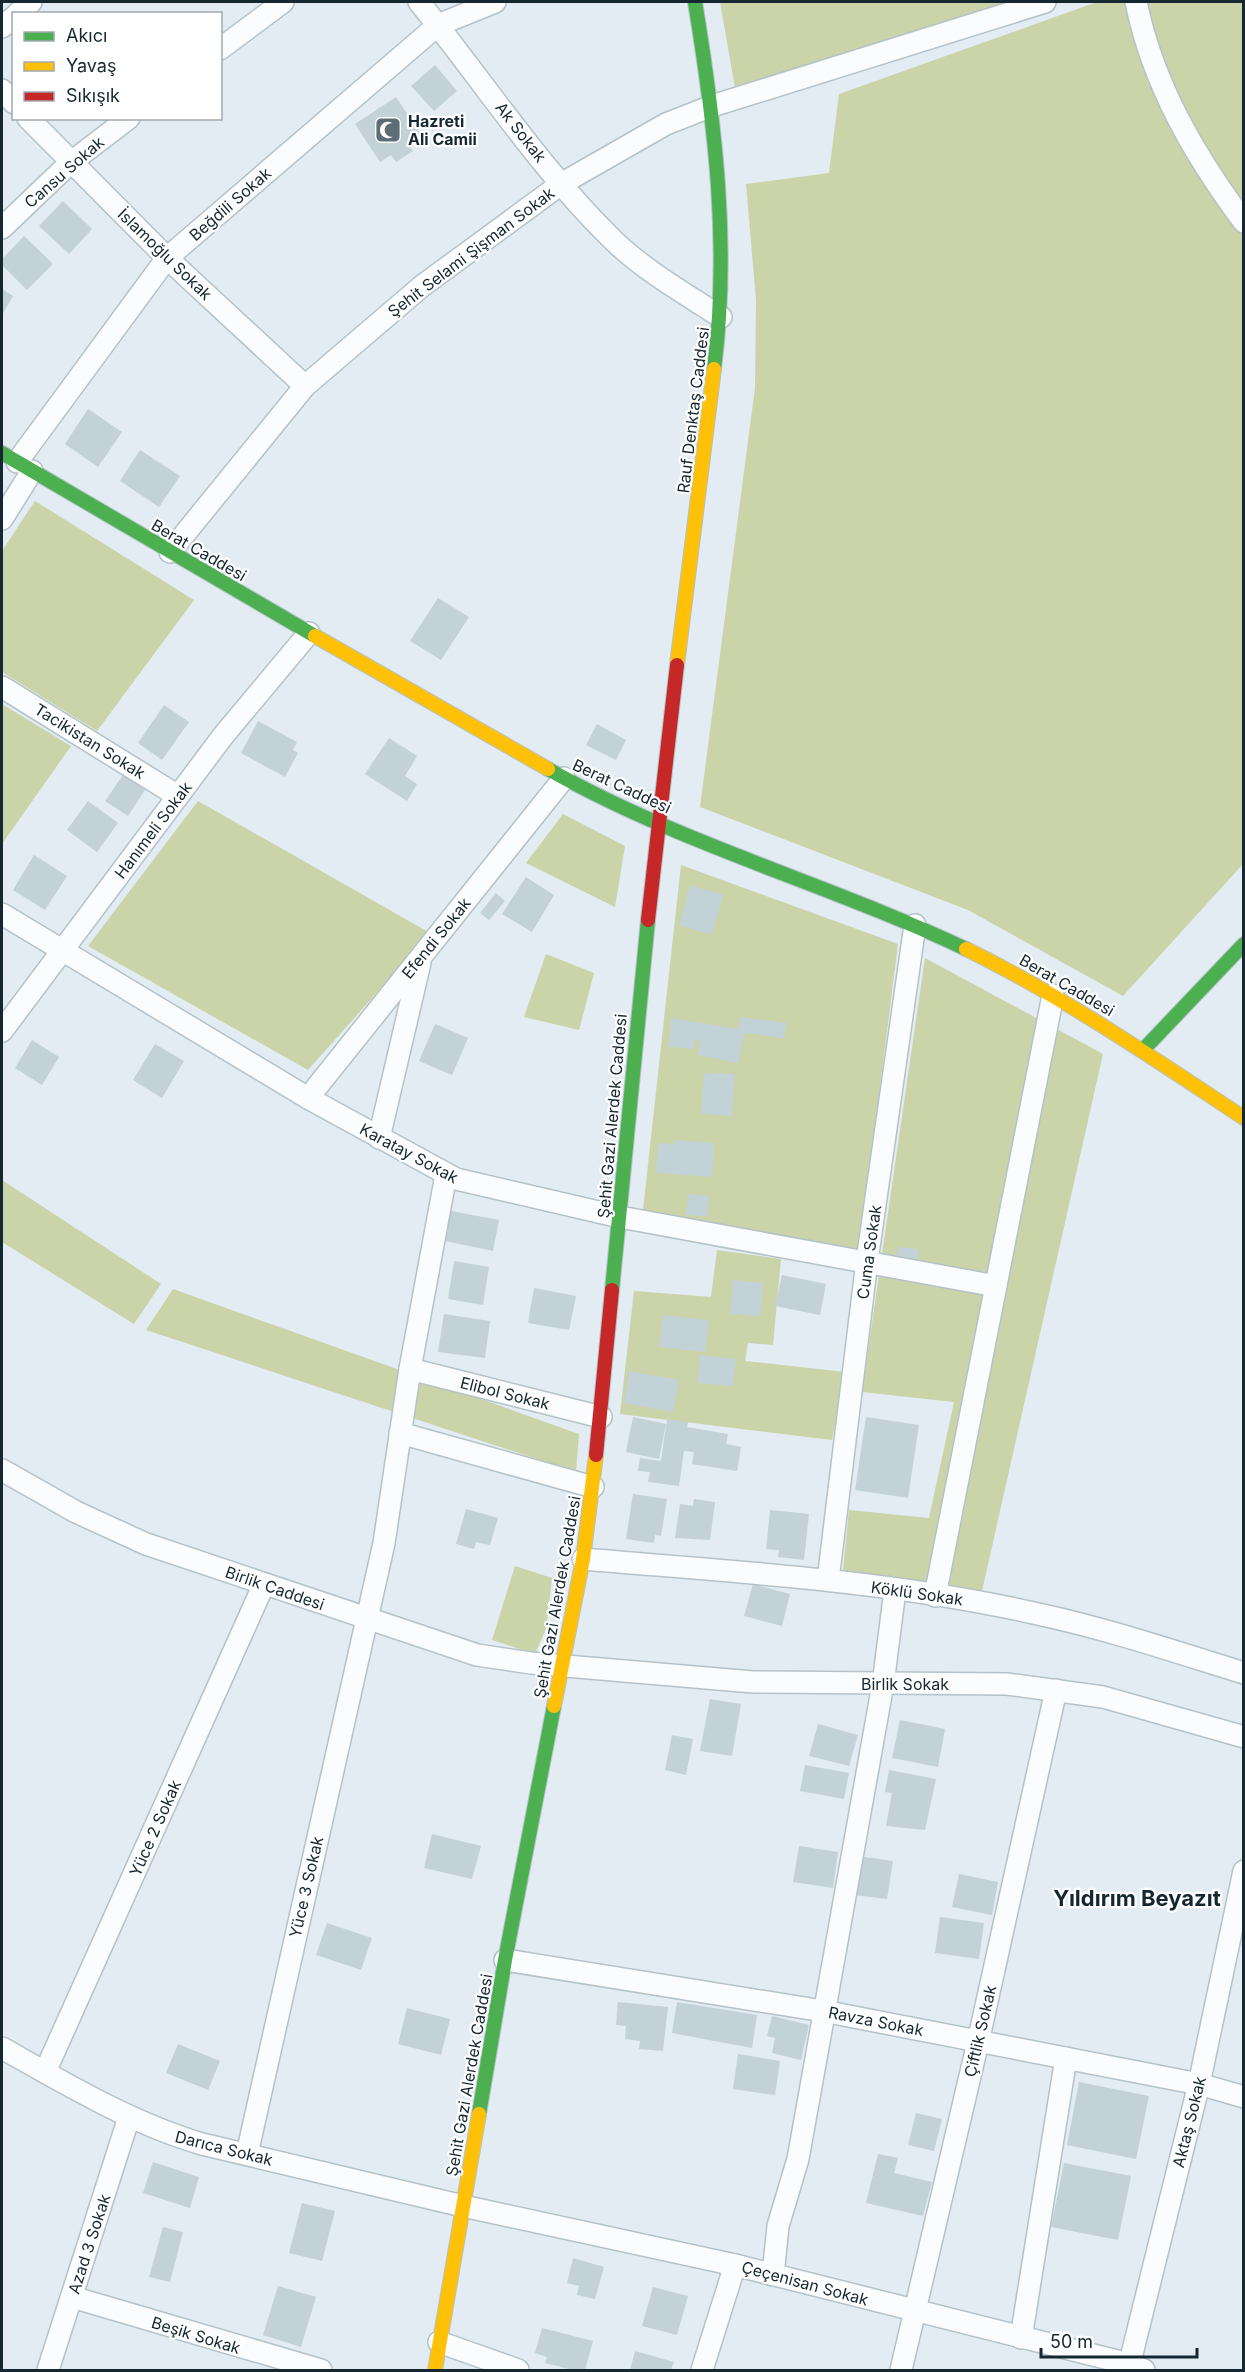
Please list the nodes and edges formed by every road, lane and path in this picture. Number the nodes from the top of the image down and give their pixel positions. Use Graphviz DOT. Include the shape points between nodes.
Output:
graph roads {
  1 [pos="31,2"];
  2 [pos="283,2"];
  3 [pos="420,2"];
  4 [pos="495,2"];
  5 [pos="695,2"];
  6 [pos="1045,2"];
  7 [pos="1136,2"];
  8 [pos="19,12"];
  9 [pos="438,25"];
  10 [pos="222,48"];
  11 [pos="712,106"];
  12 [pos="30,120"];
  13 [pos="126,120"];
  14 [pos="70,163"];
  15 [pos="561,184"];
  16 [pos="1244,222"];
  17 [pos="2,228"];
  18 [pos="167,258"];
  19 [pos="721,317"];
  20 [pos="305,386"];
  21 [pos="17,462"];
  22 [pos="2,519"];
  23 [pos="170,552"];
  24 [pos="309,633"];
  25 [pos="2,687"];
  26 [pos="564,778"];
  27 [pos="178,796"];
  28 [pos="657,822"];
  29 [pos="2,914"];
  30 [pos="915,925"];
  31 [pos="1244,944"];
  32 [pos="62,952"];
  33 [pos="422,956"];
  34 [pos="1053,995"];
  35 [pos="2,1031"];
  36 [pos="1143,1050"];
  37 [pos="308,1098"];
  38 [pos="1244,1118"];
  39 [pos="379,1138"];
  40 [pos="446,1175"];
  41 [pos="620,1218"];
  42 [pos="867,1261"];
  43 [pos="996,1286"];
  44 [pos="410,1369"];
  45 [pos="600,1417"];
  46 [pos="400,1433"];
  47 [pos="2,1470"];
  48 [pos="593,1487"];
  49 [pos="583,1559"];
  50 [pos="828,1580"];
  51 [pos="264,1584"];
  52 [pos="895,1590"];
  53 [pos="935,1596"];
  54 [pos="368,1620"];
  55 [pos="562,1666"];
  56 [pos="1244,1673"];
  57 [pos="883,1684"];
  58 [pos="1056,1690"];
  59 [pos="1244,1737"];
  60 [pos="1244,1871"];
  61 [pos="505,1960"];
  62 [pos="823,2011"];
  63 [pos="978,2042"];
  64 [pos="2,2048"];
  65 [pos="1066,2058"];
  66 [pos="45,2072"];
  67 [pos="1199,2084"];
  68 [pos="1244,2097"];
  69 [pos="129,2116"];
  70 [pos="247,2154"];
  71 [pos="463,2206"];
  72 [pos="735,2265"];
  73 [pos="773,2275"];
  74 [pos="72,2297"];
  75 [pos="915,2312"];
  76 [pos="1021,2338"];
  77 [pos="440,2342"];
  78 [pos="1134,2368"];
  79 [pos="48,2370"];
  80 [pos="321,2370"];
  81 [pos="435,2370"];
  82 [pos="519,2370"];
  83 [pos="702,2370"];
  84 [pos="901,2370"];
  1 -- 8 [label="street"];
  2 -- 10 [label="street"];
  3 -- 9 [label="street, Ak Sokak"];
  4 -- 9 [label="street, Beğdili Sokak"];
  5 -- 11 [label="street, Rauf Denktaş Caddesi"];
  6 -- 11 [label="street, Şehit Selami Şişman Sokak"];
  7 -- 16 [label="street" via="1149,53 1172,108 1210,177"];
  9 -- 15 [label="street, Ak Sokak"];
  9 -- 18 [label="street, Beğdili Sokak"];
  11 -- 15 [label="street, Şehit Selami Şişman Sokak" via="666,124"];
  11 -- 19 [label="street, Rauf Denktaş Caddesi" via="722,225"];
  12 -- 14 [label="street, İslamoğlu Sokak"];
  13 -- 14 [label="street, Cansu Sokak"];
  14 -- 17 [label="street, Cansu Sokak"];
  14 -- 18 [label="street, İslamoğlu Sokak"];
  15 -- 19 [label="street, Ak Sokak" via="613,240 645,267"];
  15 -- 20 [label="street, Şehit Selami Şişman Sokak" via="422,286"];
  18 -- 20 [label="street, İslamoğlu Sokak"];
  18 -- 21 [label="street, Beğdili Sokak"];
  19 -- 28 [label="street, Rauf Denktaş Caddesi"];
  20 -- 23 [label="street, Şehit Selami Şişman Sokak"];
  21 -- 22 [label="street, Beğdili Sokak"];
  21 -- 23 [label="street, Berat Caddesi"];
  23 -- 24 [label="street, Berat Caddesi"];
  24 -- 26 [label="street, Berat Caddesi"];
  24 -- 27 [label="street, Hanımeli Sokak"];
  25 -- 27 [label="street, Tacikistan Sokak"];
  26 -- 28 [label="street, Berat Caddesi"];
  26 -- 33 [label="street, Efendi Sokak"];
  27 -- 32 [label="street, Hanımeli Sokak"];
  28 -- 30 [label="street, Berat Caddesi"];
  28 -- 41 [label="street, Şehit Gazi Alerdek Caddesi"];
  29 -- 32 [label="street, Karatay Sokak"];
  30 -- 34 [label="street, Berat Caddesi"];
  30 -- 42 [label="street, Cuma Sokak"];
  31 -- 36 [label="street"];
  32 -- 35 [label="street, Hanımeli Sokak"];
  32 -- 37 [label="street, Karatay Sokak"];
  33 -- 37 [label="street, Efendi Sokak"];
  33 -- 39 [label="street"];
  34 -- 36 [label="street, Berat Caddesi"];
  34 -- 43 [label="street"];
  36 -- 38 [label="street, Berat Caddesi"];
  37 -- 39 [label="street, Karatay Sokak"];
  39 -- 40 [label="street, Karatay Sokak"];
  40 -- 41 [label="street, Karatay Sokak"];
  40 -- 44 [label="street, Yüce 3 Sokak"];
  41 -- 42 [label="street, Karatay Sokak"];
  41 -- 45 [label="street, Şehit Gazi Alerdek Caddesi"];
  42 -- 43 [label="street, Karatay Sokak"];
  42 -- 50 [label="street, Cuma Sokak"];
  43 -- 53 [label="street"];
  44 -- 45 [label="street, Elibol Sokak"];
  44 -- 46 [label="street, Yüce 3 Sokak"];
  45 -- 48 [label="street, Şehit Gazi Alerdek Caddesi"];
  46 -- 48 [label="street"];
  46 -- 54 [label="street, Yüce 3 Sokak"];
  47 -- 51 [label="street, Birlik Caddesi" via="76,1512 146,1544"];
  48 -- 49 [label="street, Şehit Gazi Alerdek Caddesi"];
  49 -- 50 [label="street, Köklü Sokak"];
  49 -- 55 [label="street, Şehit Gazi Alerdek Caddesi"];
  50 -- 52 [label="street, Köklü Sokak"];
  51 -- 54 [label="street, Birlik Caddesi"];
  51 -- 66 [label="street, Yüce 2 Sokak"];
  52 -- 53 [label="street, Köklü Sokak"];
  52 -- 57 [label="street"];
  53 -- 56 [label="street, Köklü Sokak" via="1037,1613"];
  54 -- 55 [label="street, Birlik Caddesi" via="477,1655"];
  54 -- 70 [label="street, Yüce 3 Sokak"];
  55 -- 57 [label="street, Birlik Sokak" via="753,1682"];
  55 -- 61 [label="street, Şehit Gazi Alerdek Caddesi"];
  57 -- 58 [label="street, Birlik Sokak" via="1006,1684"];
  57 -- 62 [label="street"];
  58 -- 59 [label="street, Birlik Sokak" via="1103,1697"];
  58 -- 63 [label="street, Çiftlik Sokak"];
  60 -- 67 [label="street, Aktaş Sokak"];
  61 -- 62 [label="street, Ravza Sokak"];
  61 -- 71 [label="street, Şehit Gazi Alerdek Caddesi"];
  62 -- 63 [label="street, Ravza Sokak"];
  62 -- 73 [label="street" via="798,2159 778,2226"];
  63 -- 65 [label="street, Ravza Sokak"];
  63 -- 75 [label="street, Çiftlik Sokak"];
  64 -- 66 [label="street, Darıca Sokak"];
  65 -- 67 [label="street, Ravza Sokak"];
  65 -- 76 [label="street"];
  66 -- 69 [label="street, Darıca Sokak"];
  67 -- 68 [label="street, Ravza Sokak"];
  67 -- 78 [label="street, Aktaş Sokak"];
  69 -- 70 [label="street, Darıca Sokak" via="168,2134"];
  69 -- 74 [label="street, Azad 3 Sokak"];
  70 -- 71 [label="street, Darıca Sokak"];
  71 -- 72 [label="street, Çeçenisan Sokak"];
  71 -- 77 [label="street, Şehit Gazi Alerdek Caddesi"];
  72 -- 73 [label="street, Çeçenisan Sokak"];
  72 -- 83 [label="street"];
  73 -- 75 [label="street, Çeçenisan Sokak"];
  74 -- 79 [label="street, Azad 3 Sokak"];
  74 -- 80 [label="street, Beşik Sokak"];
  75 -- 76 [label="street, Çeçenisan Sokak"];
  75 -- 84 [label="street, Çiftlik Sokak"];
  76 -- 78 [label="street, Çeçenisan Sokak"];
  77 -- 81 [label="street, Şehit Gazi Alerdek Caddesi"];
  77 -- 82 [label="street"];
}
